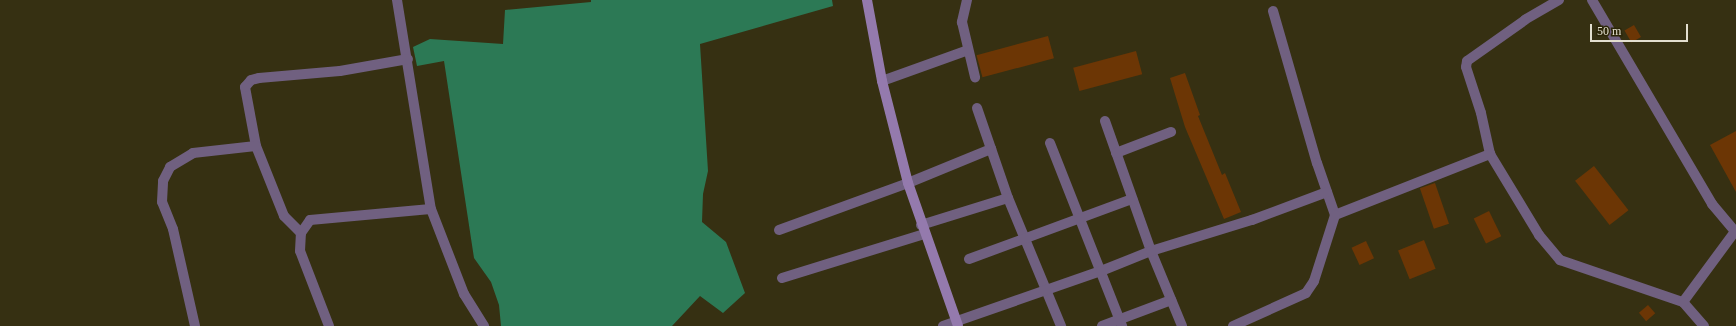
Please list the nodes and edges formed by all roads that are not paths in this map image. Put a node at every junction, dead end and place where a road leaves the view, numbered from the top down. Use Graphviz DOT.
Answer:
graph roads {
  1 [pos="397,0"];
  2 [pos="867,0"];
  3 [pos="967,0"];
  4 [pos="1559,0"];
  5 [pos="1592,0"];
  6 [pos="1273,11"];
  7 [pos="968,50"];
  8 [pos="408,59"];
  9 [pos="975,77"];
  10 [pos="882,81"];
  11 [pos="977,108"];
  12 [pos="1105,121"];
  13 [pos="1171,132"];
  14 [pos="1050,143"];
  15 [pos="256,146"];
  16 [pos="991,149"];
  17 [pos="1116,153"];
  18 [pos="1490,154"];
  19 [pos="908,184"];
  20 [pos="1327,192"];
  21 [pos="1008,198"];
  22 [pos="1132,199"];
  23 [pos="431,209"];
  24 [pos="1336,215"];
  25 [pos="1080,217"];
  26 [pos="923,229"];
  27 [pos="779,230"];
  28 [pos="1735,232"];
  29 [pos="301,234"];
  30 [pos="1026,238"];
  31 [pos="1150,251"];
  32 [pos="969,259"];
  33 [pos="1101,271"];
  34 [pos="782,278"];
  35 [pos="1047,290"];
  36 [pos="1171,300"];
  37 [pos="1683,302"];
  38 [pos="1121,322"];
  39 [pos="957,324"];
  40 [pos="195,326"];
  41 [pos="329,326"];
  42 [pos="484,326"];
  43 [pos="944,326"];
  44 [pos="1061,326"];
  45 [pos="1102,326"];
  46 [pos="1182,326"];
  47 [pos="1233,326"];
  48 [pos="1704,326"];
  1 -- 8 [label="street"];
  2 -- 10 [label="street"];
  3 -- 7 [label="street"];
  4 -- 18 [label="street"];
  5 -- 28 [label="street"];
  6 -- 20 [label="street"];
  7 -- 9 [label="street"];
  7 -- 10 [label="street"];
  8 -- 15 [label="street"];
  8 -- 23 [label="street"];
  10 -- 19 [label="street"];
  11 -- 16 [label="street"];
  12 -- 17 [label="street"];
  13 -- 17 [label="street"];
  14 -- 25 [label="street"];
  15 -- 29 [label="street"];
  15 -- 40 [label="street"];
  16 -- 19 [label="street"];
  16 -- 21 [label="street"];
  17 -- 22 [label="street"];
  18 -- 24 [label="street"];
  18 -- 37 [label="street"];
  19 -- 26 [label="street"];
  19 -- 27 [label="street"];
  20 -- 24 [label="street"];
  20 -- 31 [label="street"];
  21 -- 26 [label="street"];
  21 -- 30 [label="street"];
  22 -- 25 [label="street"];
  22 -- 31 [label="street"];
  23 -- 29 [label="street"];
  23 -- 42 [label="street"];
  24 -- 47 [label="street"];
  25 -- 30 [label="street"];
  25 -- 33 [label="street"];
  26 -- 34 [label="street"];
  26 -- 39 [label="street"];
  28 -- 37 [label="street"];
  29 -- 41 [label="street"];
  30 -- 32 [label="street"];
  30 -- 35 [label="street"];
  31 -- 33 [label="street"];
  31 -- 36 [label="street"];
  33 -- 35 [label="street"];
  33 -- 38 [label="street"];
  35 -- 39 [label="street"];
  35 -- 44 [label="street"];
  36 -- 38 [label="street"];
  36 -- 46 [label="street"];
  37 -- 48 [label="street"];
  38 -- 45 [label="street"];
  39 -- 43 [label="street"];
}
